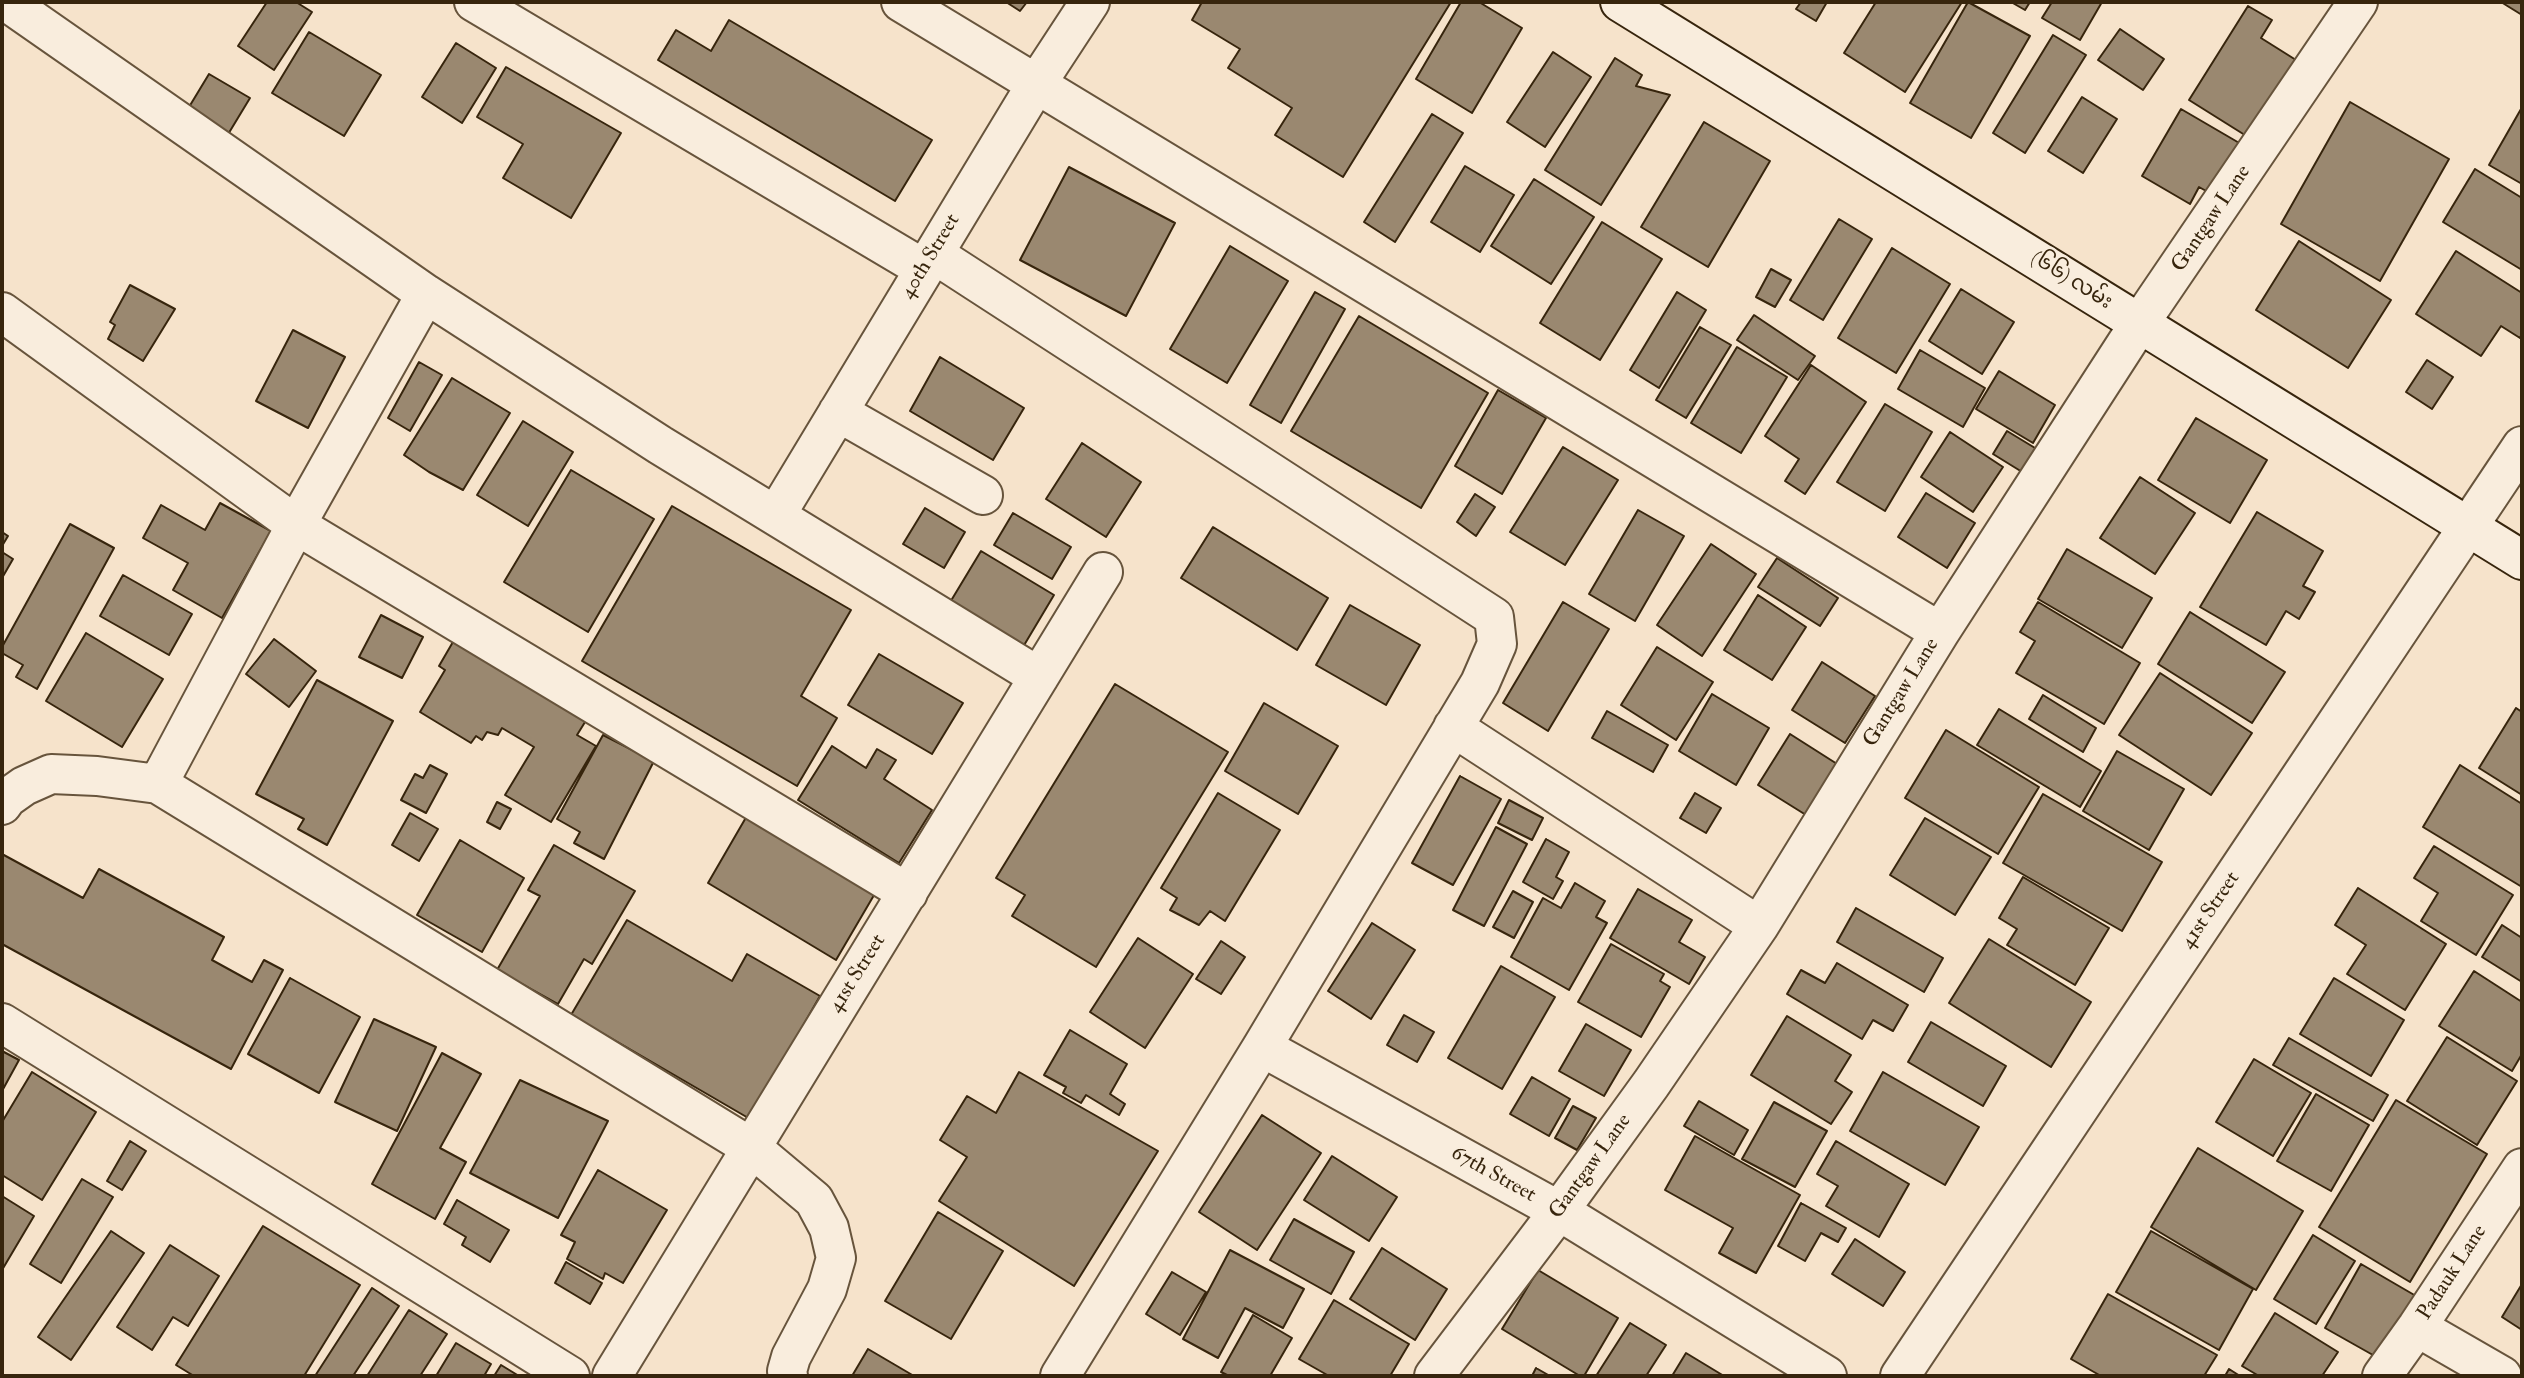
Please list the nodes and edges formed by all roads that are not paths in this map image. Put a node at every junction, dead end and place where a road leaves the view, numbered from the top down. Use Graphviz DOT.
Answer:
graph roads {
  1 [pos="6,2"];
  2 [pos="474,2"];
  3 [pos="901,2"];
  4 [pos="1090,2"];
  5 [pos="1620,2"];
  6 [pos="2345,6"];
  7 [pos="1037,83"];
  8 [pos="929,261"];
  9 [pos="426,294"];
  10 [pos="2,312"];
  11 [pos="2139,324"];
  12 [pos="838,412"];
  13 [pos="2522,446"];
  14 [pos="983,495"];
  15 [pos="776,515"];
  16 [pos="296,525"];
  17 [pos="2468,527"];
  18 [pos="2522,560"];
  19 [pos="1103,572"];
  20 [pos="1940,632"];
  21 [pos="1039,677"];
  22 [pos="1453,727"];
  23 [pos="158,784"];
  24 [pos="2,805"];
  25 [pos="908,893"];
  26 [pos="1759,926"];
  27 [pos="2,1023"];
  28 [pos="1262,1047"];
  29 [pos="752,1148"];
  30 [pos="2522,1168"];
  31 [pos="1559,1211"];
  32 [pos="2417,1327"];
  33 [pos="1070,1373"];
  34 [pos="570,1376"];
  35 [pos="612,1376"];
  36 [pos="788,1376"];
  37 [pos="1434,1376"];
  38 [pos="1827,1376"];
  39 [pos="1899,1376"];
  40 [pos="2382,1376"];
  41 [pos="2502,1376"];
  1 -- 9 [label="street"];
  2 -- 8 [label="street"];
  3 -- 7 [label="street"];
  4 -- 7 [label="street, 40th Street"];
  5 -- 11 [label="street, (၆၆) လမ်း"];
  6 -- 11 [label="street, Gantgaw Lane"];
  7 -- 8 [label="street, 40th Street"];
  7 -- 20 [label="street"];
  8 -- 12 [label="street, 40th Street"];
  8 -- 22 [label="street"];
  9 -- 15 [label="street"];
  9 -- 16 [label="street"];
  10 -- 16 [label="street"];
  11 -- 17 [label="street, (၆၆) လမ်း"];
  11 -- 20 [label="street, Gantgaw Lane"];
  12 -- 14 [label="street"];
  12 -- 15 [label="street, 40th Street"];
  13 -- 17 [label="street, 41st Street"];
  15 -- 21 [label="street"];
  16 -- 23 [label="street"];
  16 -- 25 [label="street"];
  17 -- 18 [label="street, (၆၆) လမ်း"];
  17 -- 39 [label="street, 41st Street"];
  19 -- 21 [label="street, 41st Street"];
  20 -- 26 [label="street, Gantgaw Lane"];
  21 -- 25 [label="street, 41st Street"];
  22 -- 26 [label="street"];
  22 -- 28 [label="street"];
  23 -- 24 [label="street"];
  23 -- 29 [label="street"];
  25 -- 29 [label="street, 41st Street"];
  26 -- 31 [label="street, Gantgaw Lane"];
  27 -- 34 [label="street"];
  28 -- 31 [label="street, 67th Street"];
  28 -- 33 [label="street"];
  29 -- 35 [label="street, 41st Street"];
  29 -- 36 [label="street"];
  30 -- 32 [label="street, Padauk Lane"];
  31 -- 37 [label="street, Gantgaw Lane"];
  31 -- 38 [label="street, 67th Street"];
  32 -- 40 [label="street, Padauk Lane"];
  32 -- 41 [label="street"];
}
